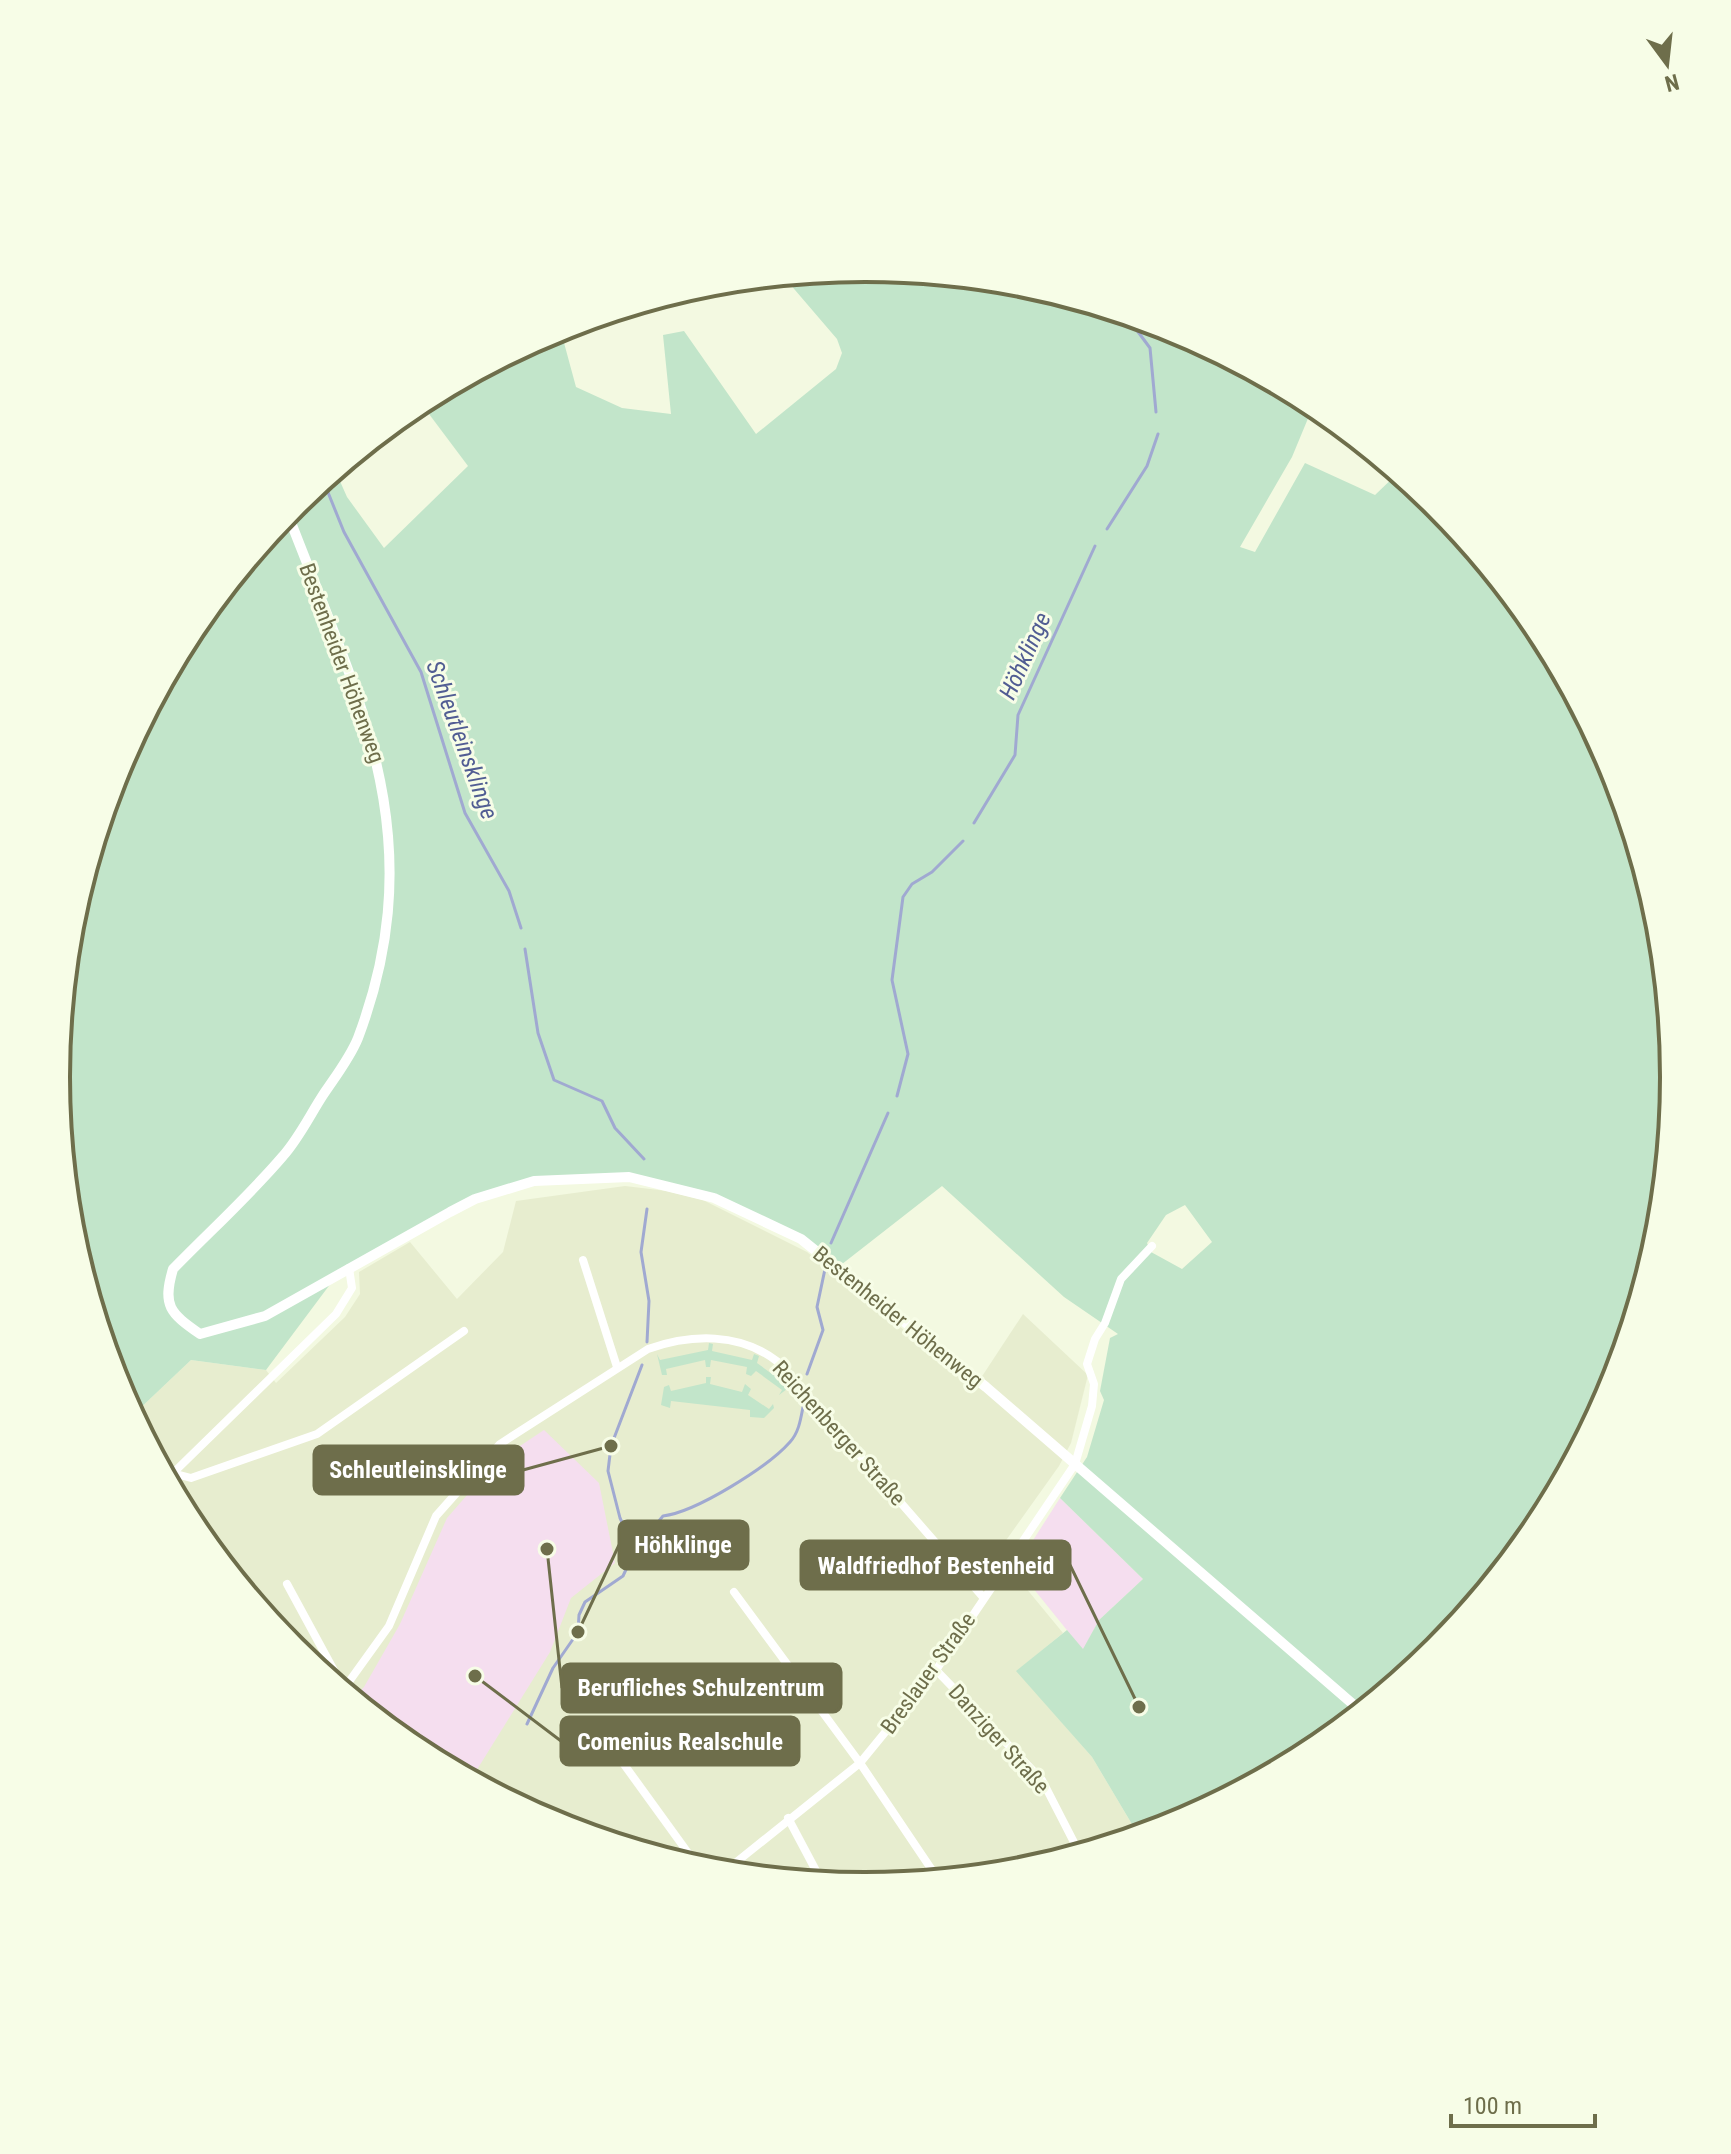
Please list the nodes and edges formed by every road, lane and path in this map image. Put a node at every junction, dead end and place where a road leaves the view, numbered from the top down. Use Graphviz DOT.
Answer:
graph roads {
  1 [pos="292,525"];
  2 [pos="1152,1246"];
  3 [pos="583,1260"];
  4 [pos="349,1268"];
  5 [pos="464,1331"];
  6 [pos="617,1367"];
  7 [pos="1075,1464"];
  8 [pos="176,1472"];
  9 [pos="178,1477"];
  10 [pos="287,1584"];
  11 [pos="734,1592"];
  12 [pos="983,1597"];
  13 [pos="329,1664"];
  14 [pos="936,1670"];
  15 [pos="349,1682"];
  16 [pos="1354,1705"];
  17 [pos="594,1723"];
  18 [pos="860,1763"];
  19 [pos="788,1818"];
  20 [pos="1075,1844"];
  21 [pos="687,1851"];
  22 [pos="736,1862"];
  23 [pos="932,1870"];
  24 [pos="816,1871"];
  1 -- 4 [label="street, Bestenheider Höhenweg"];
  2 -- 7 [label="street, Breslauer Straße"];
  3 -- 6 [label="street"];
  4 -- 7 [label="street, Bestenheider Höhenweg"];
  4 -- 8 [label="street"];
  5 -- 9 [label="street"];
  6 -- 12 [label="street, Reichenberger Straße"];
  6 -- 15 [label="street, Reichenberger Straße"];
  7 -- 12 [label="street, Breslauer Straße"];
  7 -- 16 [label="street, Bestenheider Höhenweg"];
  10 -- 13 [label="street"];
  11 -- 18 [label="street"];
  12 -- 14 [label="street, Breslauer Straße"];
  14 -- 18 [label="street, Breslauer Straße"];
  14 -- 20 [label="street, Danziger Straße"];
  17 -- 21 [label="street"];
  18 -- 19 [label="street, Breslauer Straße"];
  18 -- 23 [label="street"];
  19 -- 22 [label="street, Breslauer Straße"];
  19 -- 24 [label="street"];
}
